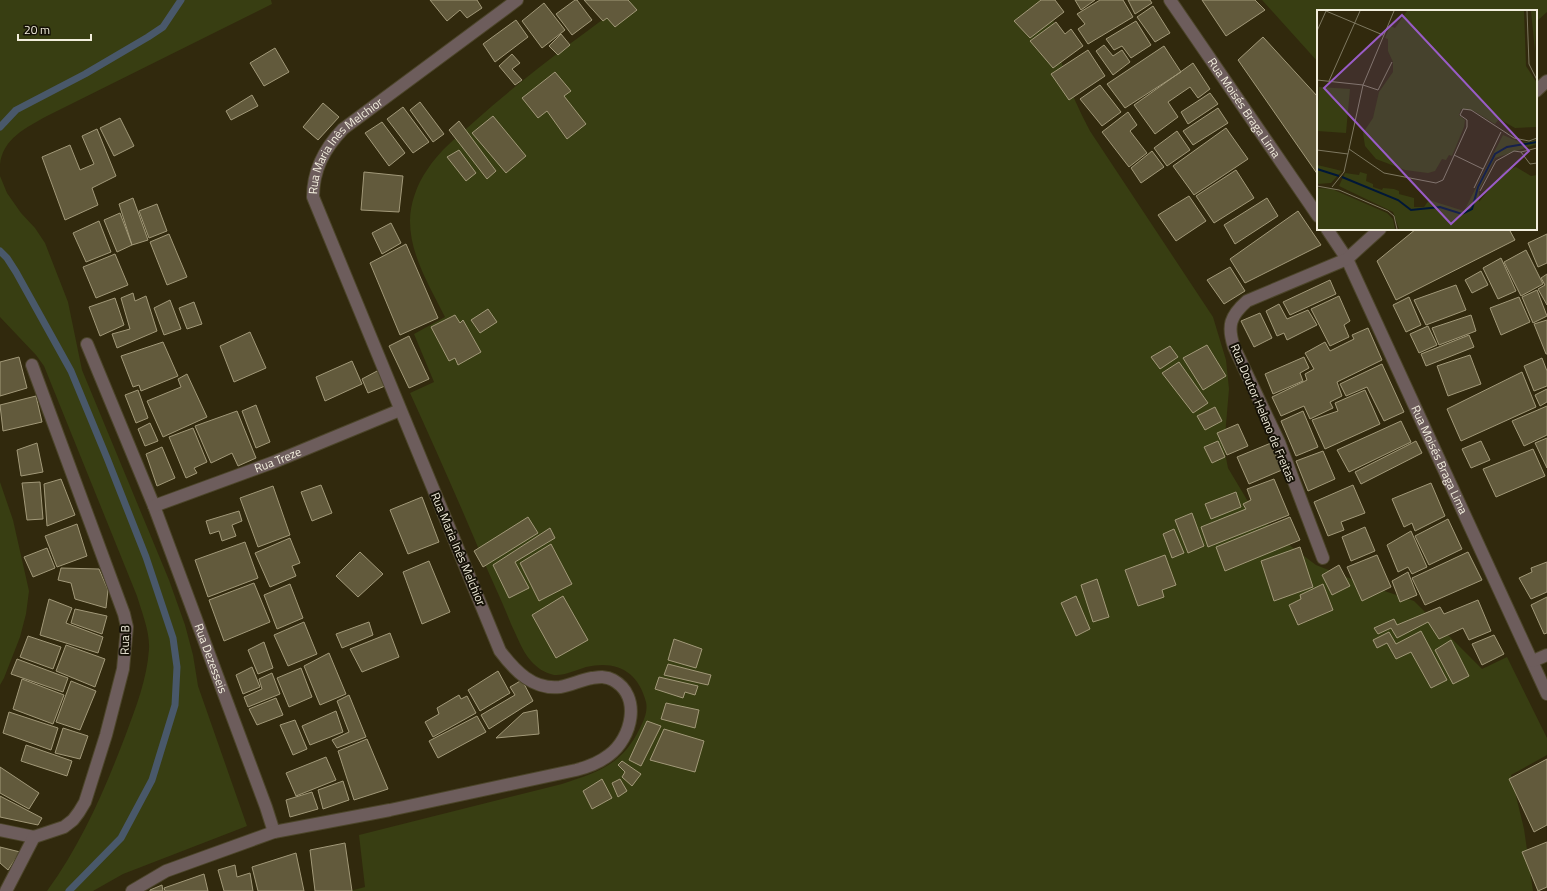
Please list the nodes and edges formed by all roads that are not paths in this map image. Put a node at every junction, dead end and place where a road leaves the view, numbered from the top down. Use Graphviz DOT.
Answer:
graph roads {
  1 [pos="517,0"];
  2 [pos="1170,0"];
  3 [pos="1547,81"];
  4 [pos="1537,90"];
  5 [pos="1317,215"];
  6 [pos="1328,230"];
  7 [pos="1379,230"];
  8 [pos="1347,259"];
  9 [pos="87,344"];
  10 [pos="32,365"];
  11 [pos="400,410"];
  12 [pos="154,506"];
  13 [pos="1323,558"];
  14 [pos="1547,655"];
  15 [pos="1533,661"];
  16 [pos="1547,694"];
  17 [pos="0,830"];
  18 [pos="274,832"];
  19 [pos="34,837"];
  20 [pos="6,891"];
  21 [pos="132,891"];
  1 -- 11 [label="street, Rua Maria Inês Melchior"];
  2 -- 5 [label="street, Rua Moisés Braga Lima"];
  3 -- 4 [label="street"];
  6 -- 8 [label="street, Rua Moisés Braga Lima"];
  7 -- 8 [label="street, Rua Doutor Heleno de Freitas"];
  8 -- 13 [label="street, Rua Doutor Heleno de Freitas"];
  8 -- 15 [label="street, Rua Moisés Braga Lima"];
  9 -- 12 [label="street, Rua Dezesseis"];
  10 -- 19 [label="street, Rua B"];
  11 -- 12 [label="street, Rua Treze"];
  11 -- 18 [label="street, Rua Maria Inês Melchior"];
  12 -- 18 [label="street, Rua Dezesseis"];
  14 -- 15 [label="street"];
  15 -- 16 [label="street, Rua Moisés Braga Lima"];
  17 -- 19 [label="street"];
  18 -- 21 [label="street"];
  19 -- 20 [label="street"];
}
